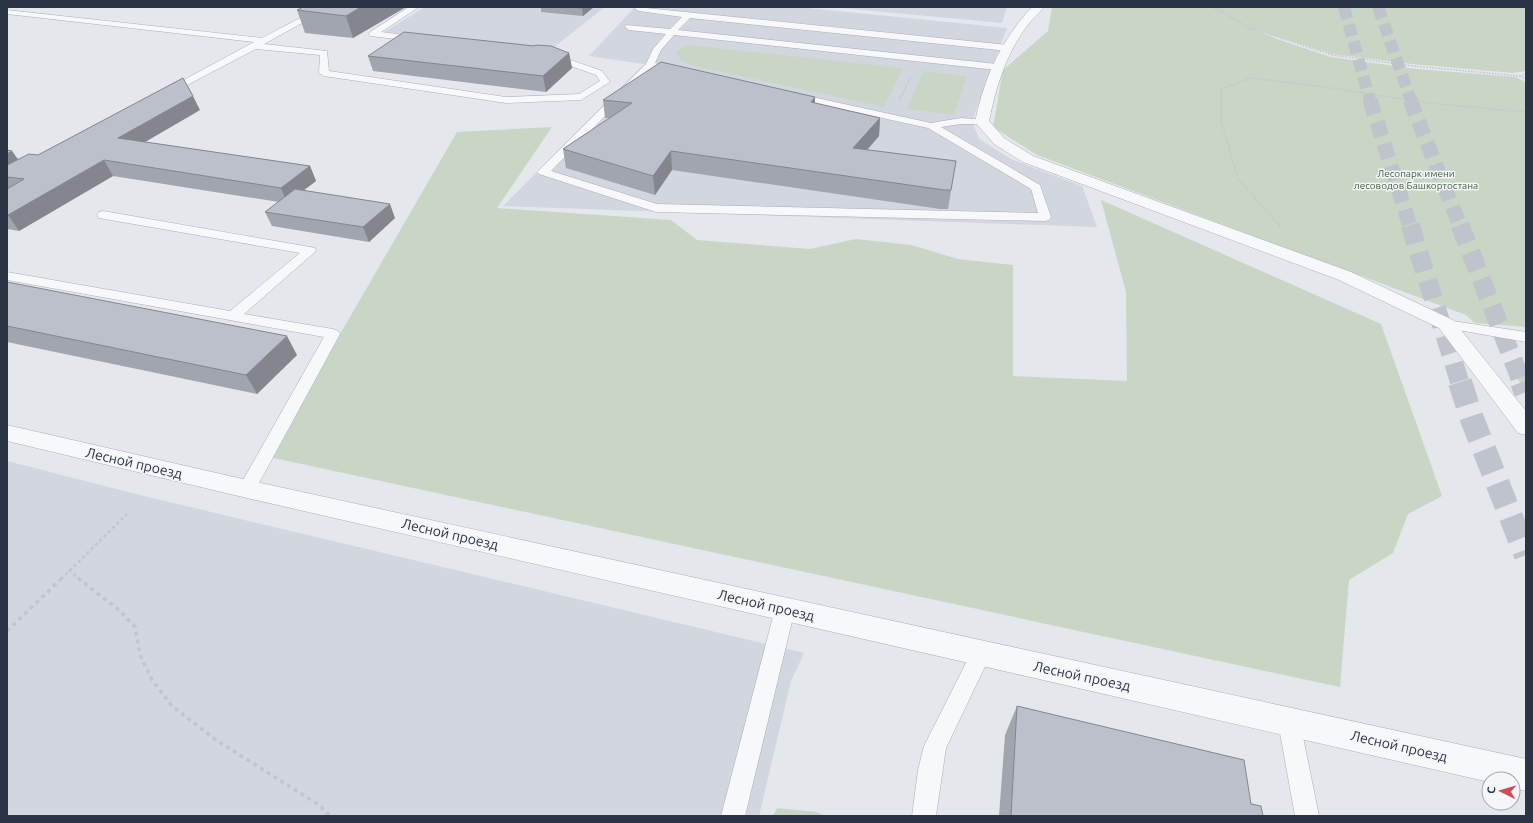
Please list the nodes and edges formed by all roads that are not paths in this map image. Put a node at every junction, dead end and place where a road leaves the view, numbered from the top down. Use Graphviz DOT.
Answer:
graph roads {
  1 [pos="327,7"];
  2 [pos="415,7"];
  3 [pos="1038,7"];
  4 [pos="639,9"];
  5 [pos="7,12"];
  6 [pos="688,15"];
  7 [pos="629,27"];
  8 [pos="672,32"];
  9 [pos="265,41"];
  10 [pos="430,41"];
  11 [pos="255,46"];
  12 [pos="1008,48"];
  13 [pos="544,55"];
  14 [pos="650,65"];
  15 [pos="998,67"];
  16 [pos="666,69"];
  17 [pos="783,94"];
  18 [pos="157,98"];
  19 [pos="982,122"];
  20 [pos="931,126"];
  21 [pos="103,215"];
  22 [pos="7,276"];
  23 [pos="232,317"];
  24 [pos="1446,324"];
  25 [pos="1526,337"];
  26 [pos="1526,427"];
  27 [pos="7,433"];
  28 [pos="247,489"];
  29 [pos="785,609"];
  30 [pos="981,654"];
  31 [pos="1289,722"];
  32 [pos="1526,775"];
  33 [pos="733,816"];
  34 [pos="924,816"];
  35 [pos="1307,816"];
  1 -- 9 [label="lane"];
  2 -- 10 [label="lane"];
  3 -- 12 [label="street"];
  4 -- 6 [label="lane"];
  5 -- 9 [label="lane"];
  6 -- 8 [label="lane"];
  6 -- 12 [label="lane"];
  7 -- 8 [label="lane"];
  8 -- 14 [label="lane"];
  8 -- 15 [label="lane"];
  9 -- 11 [label="lane"];
  11 -- 13 [label="lane"];
  11 -- 18 [label="lane"];
  12 -- 15 [label="street"];
  14 -- 16 [label="lane"];
  14 -- 20 [label="lane"];
  15 -- 19 [label="street"];
  17 -- 20 [label="lane"];
  19 -- 20 [label="lane"];
  19 -- 24 [label="street"];
  21 -- 23 [label="lane"];
  22 -- 23 [label="lane"];
  23 -- 28 [label="lane"];
  24 -- 25 [label="lane"];
  24 -- 26 [label="street"];
  27 -- 28 [label="street, Лесной проезд"];
  28 -- 29 [label="street, Лесной проезд"];
  29 -- 30 [label="street, Лесной проезд"];
  29 -- 33 [label="lane"];
  30 -- 31 [label="street, Лесной проезд"];
  30 -- 34 [label="lane"];
  31 -- 32 [label="street, Лесной проезд"];
  31 -- 35 [label="lane"];
}
